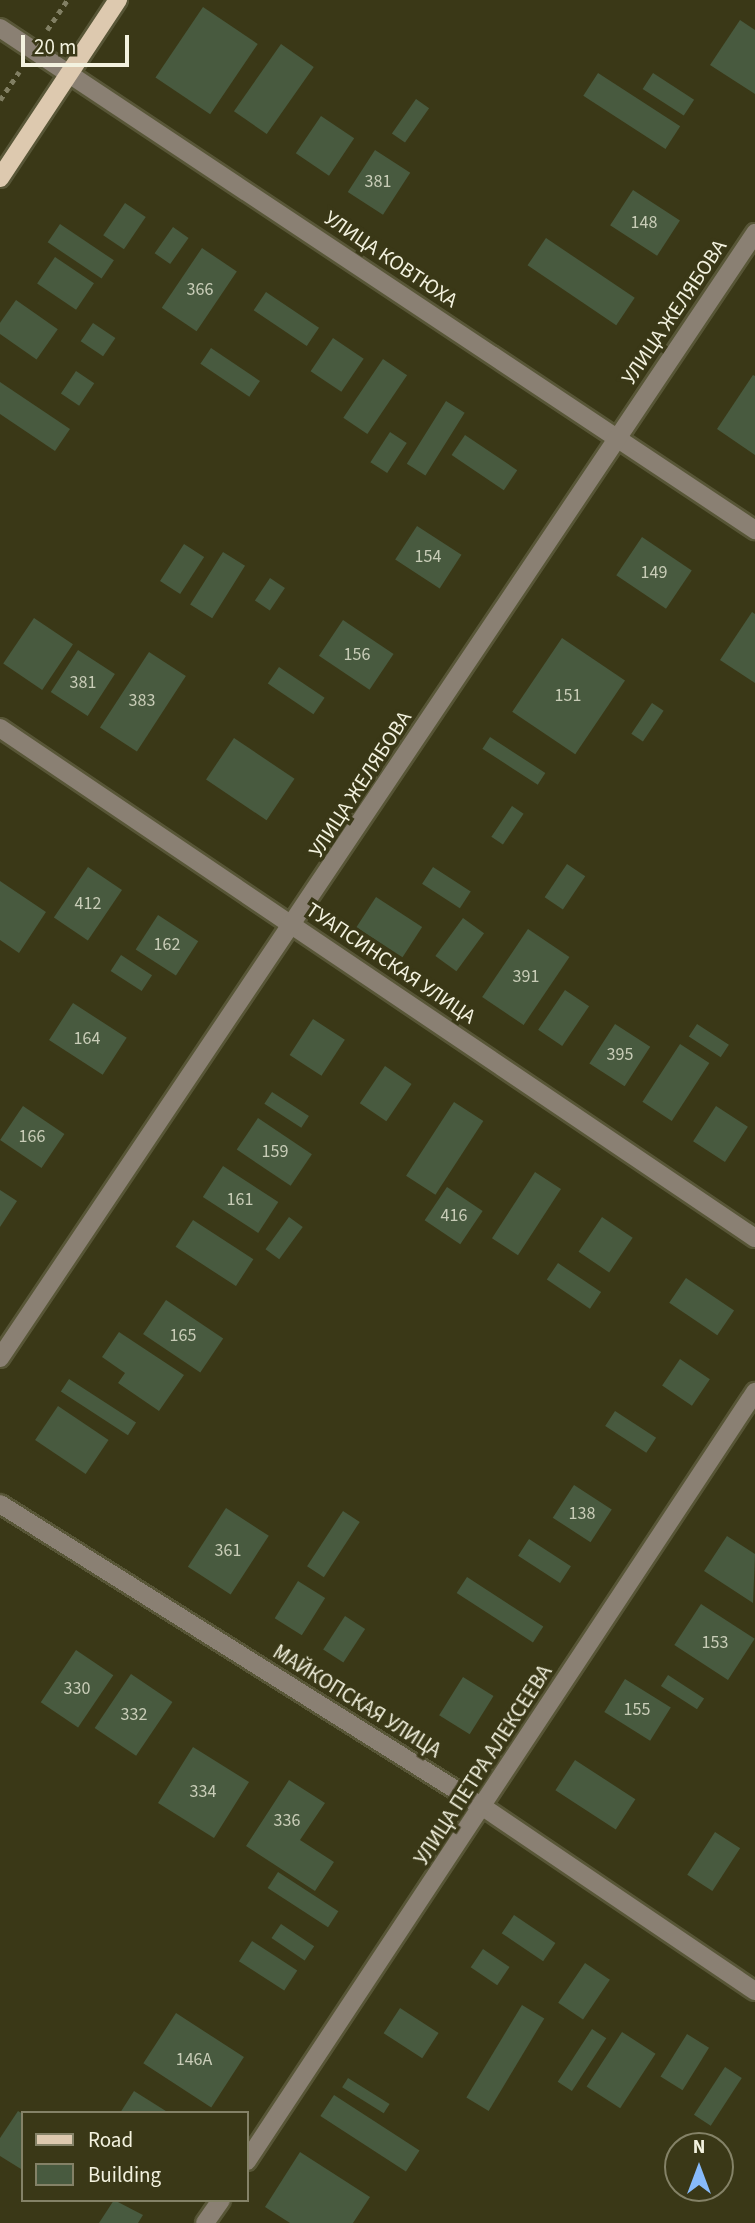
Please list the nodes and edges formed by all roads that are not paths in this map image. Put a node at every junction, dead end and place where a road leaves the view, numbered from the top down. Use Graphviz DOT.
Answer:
graph roads {
  1 [pos="118,0"];
  2 [pos="0,28"];
  3 [pos="69,73"];
  4 [pos="0,178"];
  5 [pos="755,233"];
  6 [pos="618,436"];
  7 [pos="755,530"];
  8 [pos="0,728"];
  9 [pos="295,924"];
  10 [pos="755,1238"];
  11 [pos="0,1358"];
  12 [pos="755,1392"];
  13 [pos="0,1504"];
  14 [pos="484,1807"];
  15 [pos="755,1991"];
  16 [pos="248,2160"];
  17 [pos="219,2202"];
  18 [pos="205,2223"];
  1 -- 3 [label="main road"];
  2 -- 3 [label="street, УЛИЦА КОВТЮХА"];
  3 -- 4 [label="main road"];
  3 -- 6 [label="street, УЛИЦА КОВТЮХА"];
  5 -- 6 [label="street, УЛИЦА ЖЕЛЯБОВА"];
  6 -- 7 [label="street, УЛИЦА КОВТЮХА"];
  6 -- 9 [label="street, УЛИЦА ЖЕЛЯБОВА"];
  8 -- 9 [label="street, ТУАПСИНСКАЯ УЛИЦА"];
  9 -- 10 [label="street, ТУАПСИНСКАЯ УЛИЦА"];
  9 -- 11 [label="street, УЛИЦА ЖЕЛЯБОВА"];
  12 -- 14 [label="street, УЛИЦА ПЕТРА АЛЕКСЕЕВА"];
  13 -- 14 [label="street, МАЙКОПСКАЯ УЛИЦА"];
  14 -- 15 [label="street, МАЙКОПСКАЯ УЛИЦА"];
  14 -- 16 [label="street, УЛИЦА ПЕТРА АЛЕКСЕЕВА"];
  17 -- 18 [label="street"];
}
